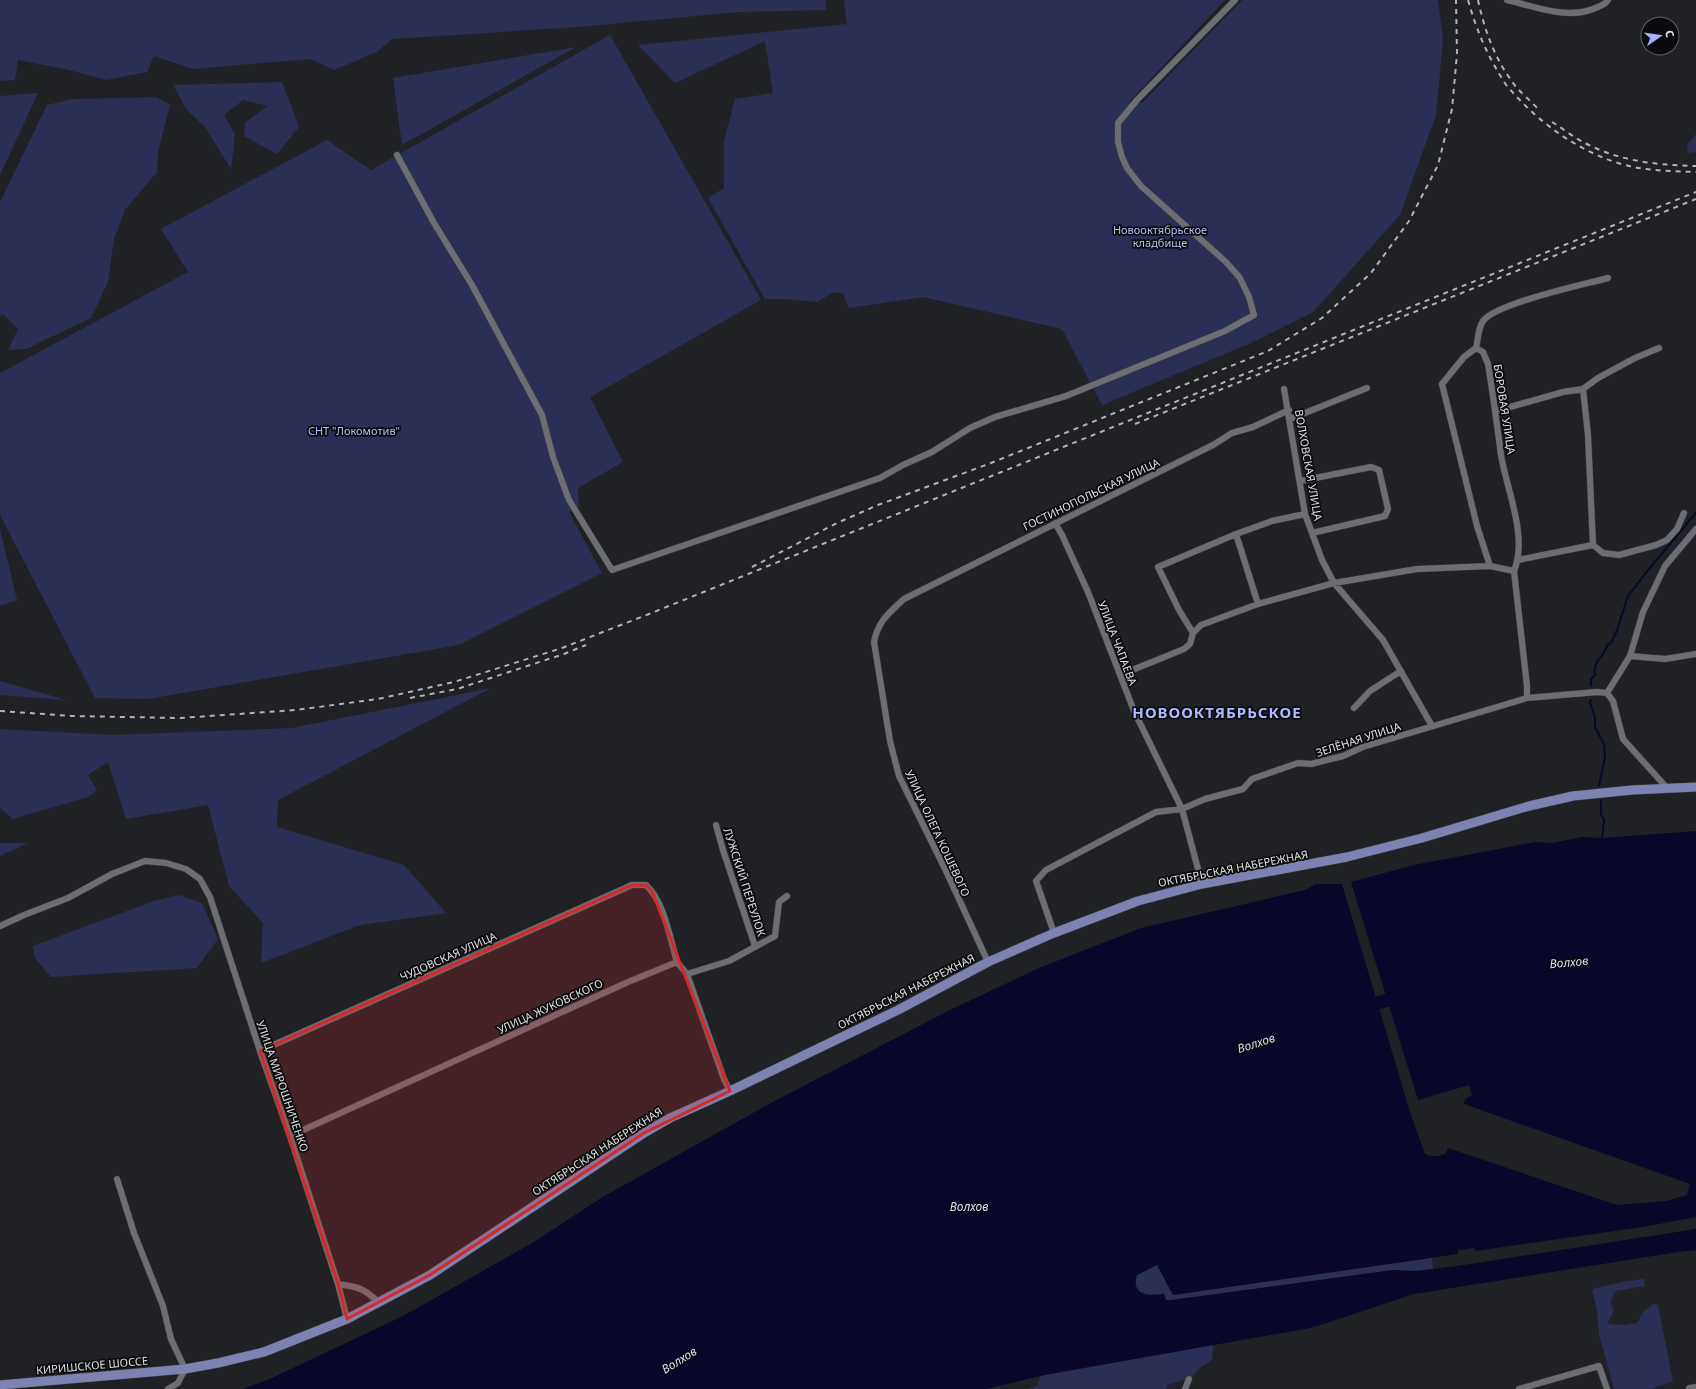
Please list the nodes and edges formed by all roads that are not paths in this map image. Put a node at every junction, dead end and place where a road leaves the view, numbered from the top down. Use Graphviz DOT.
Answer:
graph roads {
  1 [pos="1235,0"];
  2 [pos="1507,0"];
  3 [pos="1608,0"];
  4 [pos="397,156"];
  5 [pos="1608,278"];
  6 [pos="1476,348"];
  7 [pos="1659,348"];
  8 [pos="1367,388"];
  9 [pos="1284,389"];
  10 [pos="1583,389"];
  11 [pos="1289,410"];
  12 [pos="1496,411"];
  13 [pos="1290,419"];
  14 [pos="1300,481"];
  15 [pos="1684,513"];
  16 [pos="1305,514"];
  17 [pos="1055,523"];
  18 [pos="1696,529"];
  19 [pos="1312,533"];
  20 [pos="1236,534"];
  21 [pos="1593,544"];
  22 [pos="1518,560"];
  23 [pos="1490,566"];
  24 [pos="1514,571"];
  25 [pos="1334,583"];
  26 [pos="904,599"];
  27 [pos="1258,604"];
  28 [pos="1193,633"];
  29 [pos="1696,654"];
  30 [pos="1630,656"];
  31 [pos="1401,671"];
  32 [pos="1120,675"];
  33 [pos="1607,693"];
  34 [pos="1527,698"];
  35 [pos="1354,708"];
  36 [pos="1432,726"];
  37 [pos="1696,787"];
  38 [pos="1667,788"];
  39 [pos="1182,809"];
  40 [pos="716,825"];
  41 [pos="1202,884"];
  42 [pos="787,896"];
  43 [pos="0,926"];
  44 [pos="1054,933"];
  45 [pos="755,946"];
  46 [pos="677,962"];
  47 [pos="988,962"];
  48 [pos="687,974"];
  49 [pos="260,1051"];
  50 [pos="730,1091"];
  51 [pos="290,1136"];
  52 [pos="117,1179"];
  53 [pos="338,1284"];
  54 [pos="378,1302"];
  55 [pos="347,1319"];
  56 [pos="185,1369"];
  57 [pos="1189,1379"];
  58 [pos="0,1385"];
  59 [pos="1696,1388"];
  60 [pos="168,1389"];
  61 [pos="1185,1389"];
  62 [pos="1519,1389"];
  63 [pos="1607,1389"];
  64 [pos="1692,1389"];
  1 -- 4 [label="street"];
  2 -- 3 [label="street"];
  5 -- 6 [label="street"];
  6 -- 12 [label="street, БОРОВАЯ УЛИЦА"];
  6 -- 23 [label="street"];
  7 -- 10 [label="street"];
  8 -- 13 [label="street"];
  9 -- 11 [label="street, ВОЛХОВСКАЯ УЛИЦА"];
  10 -- 12 [label="street"];
  10 -- 21 [label="street"];
  11 -- 13 [label="street, ВОЛХОВСКАЯ УЛИЦА"];
  11 -- 17 [label="street, ГОСТИНОПОЛЬСКАЯ УЛИЦА"];
  12 -- 22 [label="street, БОРОВАЯ УЛИЦА"];
  13 -- 14 [label="street, ВОЛХОВСКАЯ УЛИЦА"];
  14 -- 16 [label="street, ВОЛХОВСКАЯ УЛИЦА"];
  14 -- 19 [label="street"];
  15 -- 21 [label="street"];
  16 -- 19 [label="street, ВОЛХОВСКАЯ УЛИЦА"];
  16 -- 20 [label="street"];
  17 -- 26 [label="street, ГОСТИНОПОЛЬСКАЯ УЛИЦА"];
  17 -- 32 [label="street, УЛИЦА ЧАПАЕВА"];
  18 -- 30 [label="street"];
  19 -- 25 [label="street, ВОЛХОВСКАЯ УЛИЦА"];
  20 -- 27 [label="street"];
  20 -- 28 [label="street"];
  21 -- 22 [label="street"];
  22 -- 24 [label="street, БОРОВАЯ УЛИЦА"];
  23 -- 24 [label="street"];
  23 -- 25 [label="street"];
  24 -- 34 [label="street"];
  25 -- 27 [label="street"];
  25 -- 31 [label="street, ВОЛХОВСКАЯ УЛИЦА"];
  26 -- 47 [label="street, УЛИЦА ОЛЕГА КОШЕВОГО"];
  27 -- 28 [label="street"];
  28 -- 32 [label="street"];
  29 -- 30 [label="street"];
  30 -- 33 [label="street"];
  31 -- 35 [label="street"];
  31 -- 36 [label="street, ВОЛХОВСКАЯ УЛИЦА"];
  32 -- 39 [label="street, УЛИЦА ЧАПАЕВА"];
  33 -- 34 [label="street, ЗЕЛЁНАЯ УЛИЦА"];
  33 -- 38 [label="street"];
  34 -- 36 [label="street, ЗЕЛЁНАЯ УЛИЦА"];
  36 -- 39 [label="street, ЗЕЛЁНАЯ УЛИЦА"];
  37 -- 38 [label="main road, ОКТЯБРЬСКАЯ НАБЕРЕЖНАЯ"];
  38 -- 41 [label="main road, ОКТЯБРЬСКАЯ НАБЕРЕЖНАЯ"];
  39 -- 41 [label="street, УЛИЦА ЧАПАЕВА"];
  39 -- 44 [label="street, ЗЕЛЁНАЯ УЛИЦА"];
  40 -- 45 [label="street, ЛУЖСКИЙ ПЕРЕУЛОК"];
  41 -- 44 [label="main road, ОКТЯБРЬСКАЯ НАБЕРЕЖНАЯ"];
  42 -- 45 [label="street"];
  43 -- 49 [label="street, УЛИЦА МИРОШНИЧЕНКО"];
  44 -- 47 [label="main road, ОКТЯБРЬСКАЯ НАБЕРЕЖНАЯ"];
  45 -- 48 [label="street"];
  46 -- 48 [label="street"];
  46 -- 49 [label="street, ЧУДОВСКАЯ УЛИЦА"];
  46 -- 51 [label="street, УЛИЦА ЖУКОВСКОГО"];
  47 -- 50 [label="main road, ОКТЯБРЬСКАЯ НАБЕРЕЖНАЯ"];
  48 -- 50 [label="street"];
  49 -- 51 [label="street, УЛИЦА МИРОШНИЧЕНКО"];
  50 -- 54 [label="main road, ОКТЯБРЬСКАЯ НАБЕРЕЖНАЯ"];
  51 -- 53 [label="street, УЛИЦА МИРОШНИЧЕНКО"];
  52 -- 56 [label="street"];
  53 -- 54 [label="street"];
  53 -- 55 [label="street, УЛИЦА МИРОШНИЧЕНКО"];
  54 -- 55 [label="main road, ОКТЯБРЬСКАЯ НАБЕРЕЖНАЯ"];
  55 -- 56 [label="main road, ОКТЯБРЬСКАЯ НАБЕРЕЖНАЯ"];
  56 -- 58 [label="main road, КИРИШСКОЕ ШОССЕ"];
  56 -- 60 [label="street"];
  57 -- 61 [label="street"];
  59 -- 64 [label="street"];
  62 -- 63 [label="street"];
}
